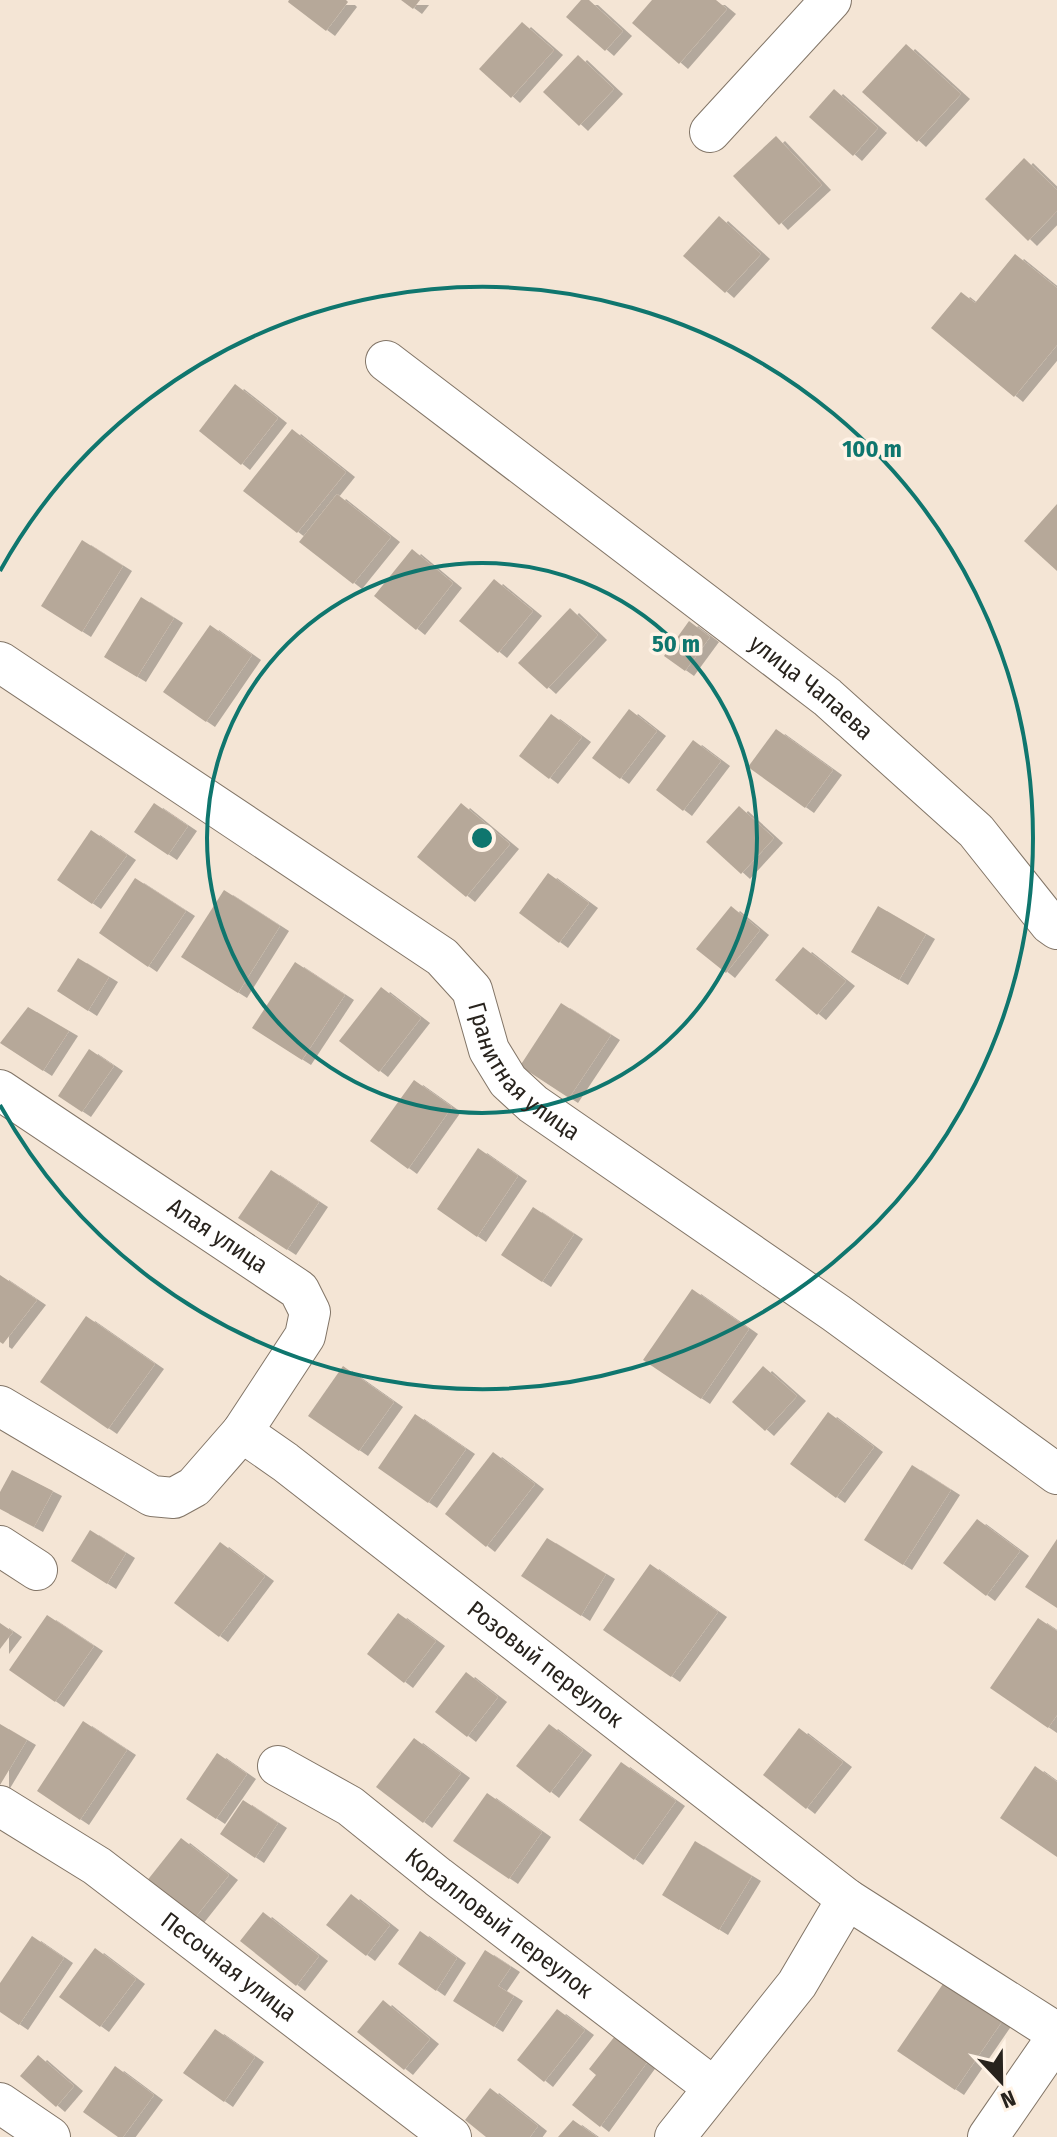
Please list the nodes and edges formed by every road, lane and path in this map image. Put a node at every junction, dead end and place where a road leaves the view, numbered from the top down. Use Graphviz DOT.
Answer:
graph roads {
  1 [pos="831,0"];
  2 [pos="710,132"];
  3 [pos="386,361"];
  4 [pos="0,662"];
  5 [pos="1057,929"];
  6 [pos="0,1090"];
  7 [pos="0,1406"];
  8 [pos="242,1432"];
  9 [pos="1057,1474"];
  10 [pos="0,1546"];
  11 [pos="37,1570"];
  12 [pos="278,1766"];
  13 [pos="0,1806"];
  14 [pos="847,1899"];
  15 [pos="1057,2035"];
  16 [pos="713,2087"];
  17 [pos="0,2103"];
  18 [pos="50,2137"];
  19 [pos="451,2137"];
  20 [pos="675,2137"];
  21 [pos="988,2137"];
  1 -- 2 [label="street"];
  3 -- 5 [label="street, улица Чапаева"];
  4 -- 9 [label="street, Гранитная улица"];
  6 -- 8 [label="street, Алая улица"];
  7 -- 8 [label="street, Алая улица"];
  8 -- 14 [label="street, Розовый переулок"];
  10 -- 11 [label="street"];
  12 -- 16 [label="street, Коралловый переулок"];
  13 -- 19 [label="street, Песочная улица"];
  14 -- 15 [label="street, Розовый переулок"];
  14 -- 16 [label="street"];
  15 -- 21 [label="street"];
  16 -- 20 [label="street"];
  17 -- 18 [label="street"];
}
